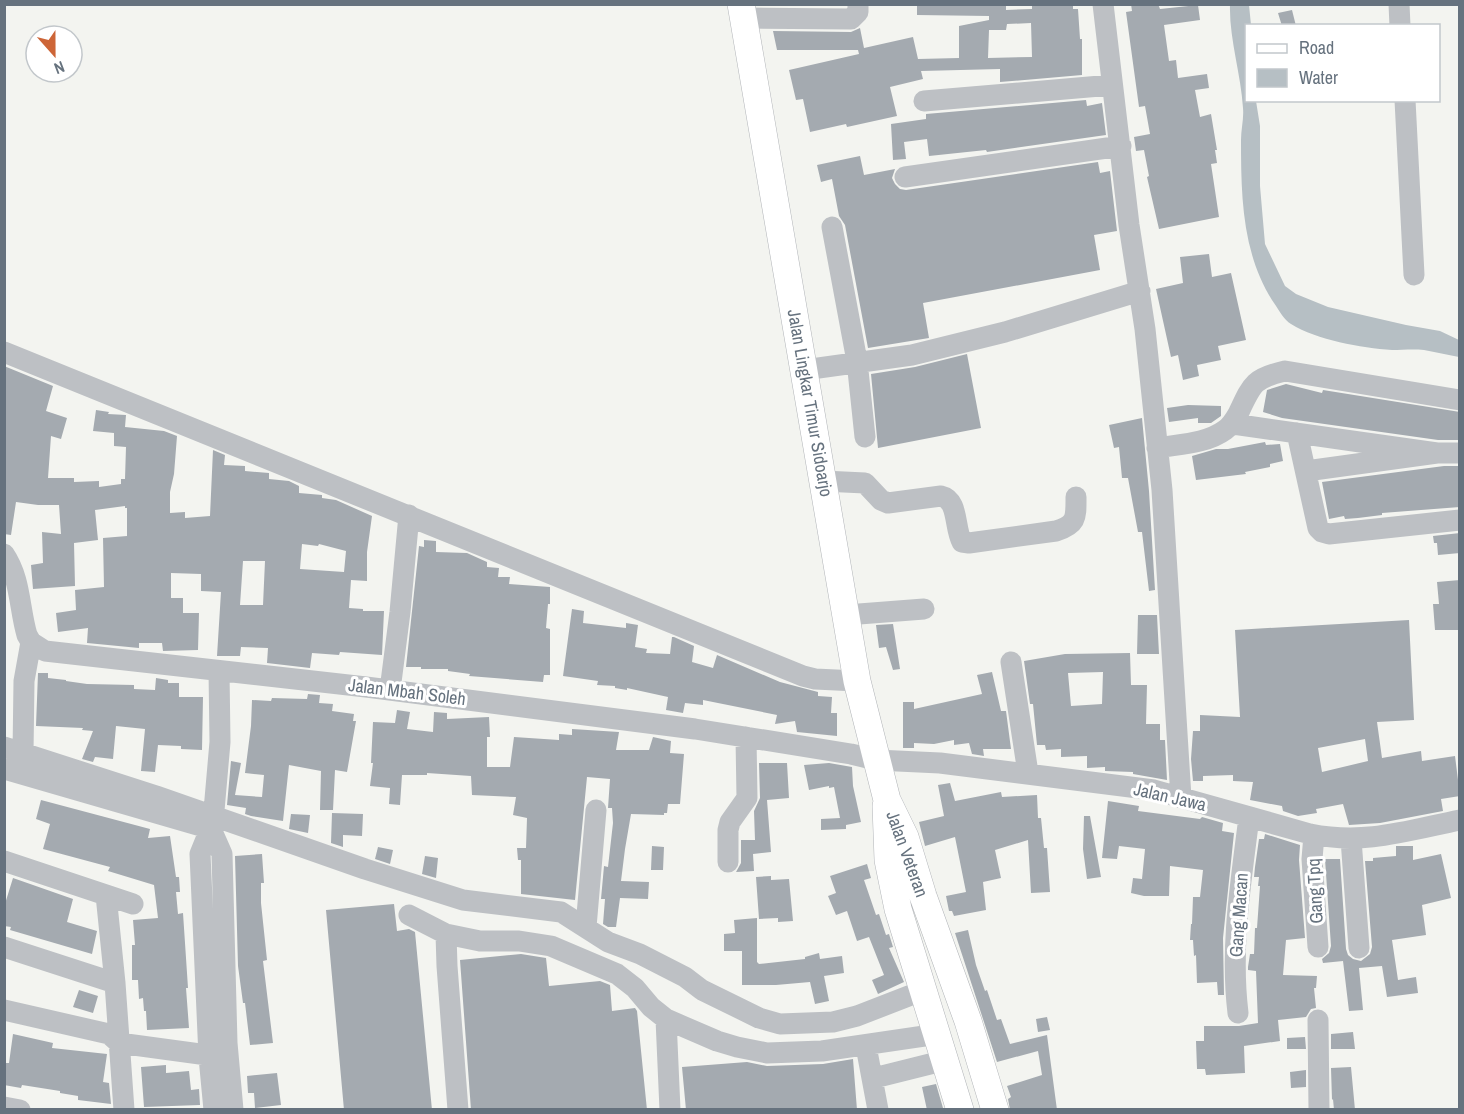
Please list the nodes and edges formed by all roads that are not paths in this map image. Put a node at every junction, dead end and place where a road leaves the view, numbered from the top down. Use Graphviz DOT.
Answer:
graph roads {
  1 [pos="858,4"];
  2 [pos="1103,4"];
  3 [pos="1399,4"];
  4 [pos="742,11"];
  5 [pos="1400,24"];
  6 [pos="1112,85"];
  7 [pos="924,101"];
  8 [pos="1405,102"];
  9 [pos="1121,146"];
  10 [pos="905,177"];
  11 [pos="832,227"];
  12 [pos="1414,275"];
  13 [pos="1140,291"];
  14 [pos="4,352"];
  15 [pos="857,361"];
  16 [pos="804,370"];
  17 [pos="1460,400"];
  18 [pos="1233,423"];
  19 [pos="1297,433"];
  20 [pos="864,437"];
  21 [pos="1157,447"];
  22 [pos="1437,453"];
  23 [pos="1460,453"];
  24 [pos="1306,471"];
  25 [pos="823,481"];
  26 [pos="1077,498"];
  27 [pos="409,515"];
  28 [pos="1460,520"];
  29 [pos="4,554"];
  30 [pos="924,609"];
  31 [pos="846,615"];
  32 [pos="31,642"];
  33 [pos="1011,662"];
  34 [pos="219,671"];
  35 [pos="856,681"];
  36 [pos="390,690"];
  37 [pos="746,737"];
  38 [pos="14,750"];
  39 [pos="876,760"];
  40 [pos="4,769"];
  41 [pos="1028,772"];
  42 [pos="1167,794"];
  43 [pos="886,800"];
  44 [pos="596,810"];
  45 [pos="1249,817"];
  46 [pos="1460,820"];
  47 [pos="212,823"];
  48 [pos="1314,835"];
  49 [pos="1351,839"];
  50 [pos="4,861"];
  51 [pos="728,862"];
  52 [pos="106,895"];
  53 [pos="133,904"];
  54 [pos="409,915"];
  55 [pos="586,927"];
  56 [pos="446,934"];
  57 [pos="4,947"];
  58 [pos="1318,947"];
  59 [pos="1359,948"];
  60 [pos="115,982"];
  61 [pos="924,990"];
  62 [pos="4,1010"];
  63 [pos="1238,1013"];
  64 [pos="666,1019"];
  65 [pos="1318,1020"];
  66 [pos="116,1036"];
  67 [pos="866,1046"];
  68 [pos="942,1047"];
  69 [pos="218,1050"];
  70 [pos="874,1078"];
  71 [pos="4,1107"];
  72 [pos="20,1110"];
  73 [pos="124,1110"];
  74 [pos="214,1110"];
  75 [pos="233,1110"];
  76 [pos="458,1110"];
  77 [pos="670,1110"];
  78 [pos="878,1110"];
  79 [pos="960,1110"];
  80 [pos="995,1110"];
  81 [pos="1320,1110"];
  1 -- 4 [label="street"];
  2 -- 6 [label="street"];
  3 -- 5 [label="street"];
  4 -- 16 [label="main road, Jalan Lingkar Timur Sidoarjo"];
  6 -- 7 [label="street"];
  6 -- 9 [label="street"];
  8 -- 12 [label="street"];
  9 -- 10 [label="street"];
  9 -- 13 [label="street"];
  11 -- 15 [label="street"];
  13 -- 15 [label="street"];
  13 -- 21 [label="street"];
  14 -- 27 [label="street"];
  15 -- 16 [label="street"];
  15 -- 20 [label="street"];
  16 -- 25 [label="main road, Jalan Lingkar Timur Sidoarjo"];
  17 -- 18 [label="street"];
  18 -- 19 [label="street"];
  18 -- 21 [label="street"];
  19 -- 22 [label="street"];
  19 -- 24 [label="street"];
  21 -- 42 [label="street"];
  22 -- 23 [label="street"];
  22 -- 24 [label="street"];
  24 -- 28 [label="street"];
  25 -- 26 [label="street"];
  25 -- 31 [label="main road, Jalan Lingkar Timur Sidoarjo"];
  27 -- 35 [label="street"];
  27 -- 36 [label="street"];
  29 -- 32 [label="street"];
  30 -- 31 [label="street"];
  31 -- 35 [label="main road, Jalan Lingkar Timur Sidoarjo"];
  32 -- 34 [label="street, Jalan Mbah Soleh"];
  32 -- 38 [label="street"];
  33 -- 41 [label="street"];
  34 -- 36 [label="street, Jalan Mbah Soleh"];
  34 -- 47 [label="street"];
  35 -- 39 [label="main road, Jalan Lingkar Timur Sidoarjo"];
  36 -- 37 [label="street, Jalan Mbah Soleh"];
  37 -- 39 [label="street, Jalan Mbah Soleh"];
  37 -- 51 [label="street"];
  38 -- 47 [label="street"];
  39 -- 41 [label="street, Jalan Jawa"];
  39 -- 43 [label="main road, Jalan Lingkar Timur Sidoarjo"];
  40 -- 47 [label="street"];
  41 -- 42 [label="street, Jalan Jawa"];
  42 -- 45 [label="street, Jalan Jawa"];
  43 -- 61 [label="main road, Jalan Veteran"];
  43 -- 80 [label="main road, Jalan Veteran"];
  44 -- 55 [label="street"];
  45 -- 48 [label="street, Jalan Jawa"];
  45 -- 63 [label="street, Gang Macan"];
  46 -- 49 [label="street, Jalan Jawa"];
  47 -- 55 [label="street"];
  47 -- 69 [label="street"];
  48 -- 49 [label="street, Jalan Jawa"];
  48 -- 58 [label="street, Gang Tpq"];
  49 -- 59 [label="street"];
  50 -- 52 [label="street"];
  52 -- 53 [label="street"];
  52 -- 60 [label="street"];
  54 -- 56 [label="street"];
  55 -- 61 [label="street"];
  56 -- 64 [label="street"];
  56 -- 76 [label="street"];
  57 -- 60 [label="street"];
  60 -- 66 [label="street"];
  61 -- 68 [label="main road, Jalan Veteran"];
  62 -- 66 [label="street"];
  64 -- 67 [label="street"];
  64 -- 77 [label="street"];
  65 -- 81 [label="street"];
  66 -- 69 [label="street"];
  66 -- 73 [label="street"];
  67 -- 68 [label="street"];
  67 -- 70 [label="street"];
  68 -- 70 [label="street"];
  68 -- 79 [label="main road, Jalan Veteran"];
  69 -- 74 [label="street"];
  69 -- 75 [label="street"];
  70 -- 78 [label="street"];
  71 -- 72 [label="street"];
}
